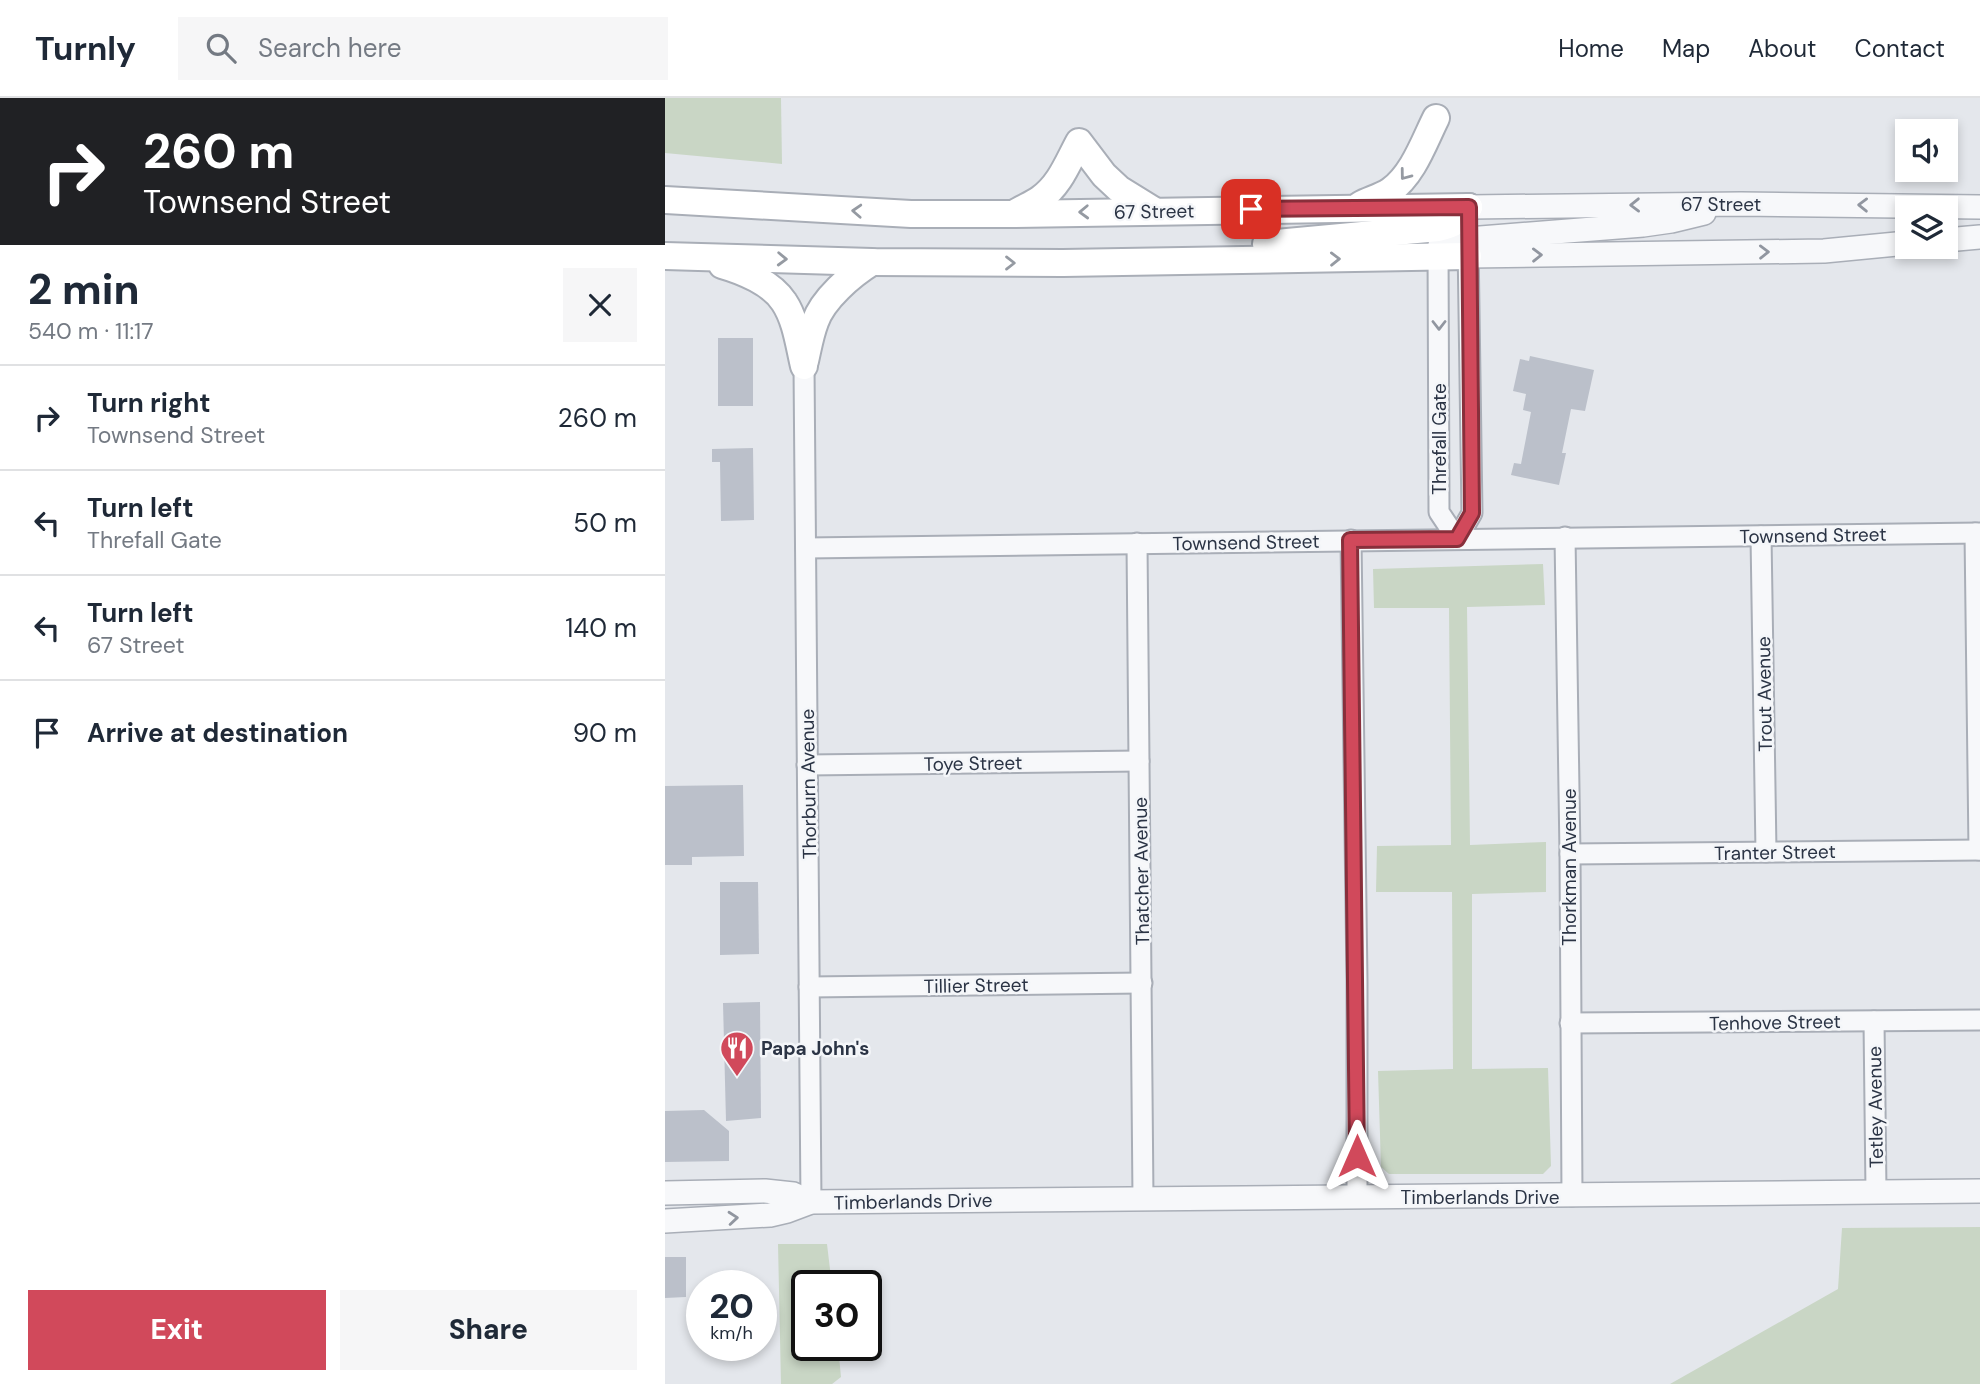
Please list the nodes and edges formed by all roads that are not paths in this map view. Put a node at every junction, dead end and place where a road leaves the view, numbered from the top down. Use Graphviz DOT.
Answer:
graph roads {
  1 [pos="1436,118"];
  2 [pos="665,200"];
  3 [pos="1741,204"];
  4 [pos="1469,207"];
  5 [pos="1980,207"];
  6 [pos="1350,209"];
  7 [pos="1153,210"];
  8 [pos="1012,214"];
  9 [pos="1438,218"];
  10 [pos="1980,237"];
  11 [pos="1958,239"];
  12 [pos="1895,244"];
  13 [pos="1468,247"];
  14 [pos="665,256"];
  15 [pos="697,257"];
  16 [pos="1438,257"];
  17 [pos="872,262"];
  18 [pos="1063,263"];
  19 [pos="804,366"];
  20 [pos="1978,533"];
  21 [pos="1762,536"];
  22 [pos="1565,537"];
  23 [pos="1457,539"];
  24 [pos="1350,540"];
  25 [pos="1137,543"];
  26 [pos="806,548"];
  27 [pos="1139,761"];
  28 [pos="807,765"];
  29 [pos="1980,850"];
  30 [pos="1766,852"];
  31 [pos="1570,854"];
  32 [pos="1142,983"];
  33 [pos="809,987"];
  34 [pos="1980,1020"];
  35 [pos="1874,1021"];
  36 [pos="1570,1023"];
  37 [pos="1980,1191"];
  38 [pos="1876,1192"];
  39 [pos="665,1193"];
  40 [pos="1572,1196"];
  41 [pos="1357,1197"];
  42 [pos="1143,1199"];
  43 [pos="811,1202"];
  44 [pos="665,1221"];
  1 -- 6 [label="main road, one-way"];
  8 -- 2 [label="main road, 67 Street, one-way"];
  3 -- 4 [label="street, 67 Street, one-way"];
  5 -- 3 [label="street, 67 Street, one-way"];
  3 -- 13 [label="street"];
  4 -- 9 [label="main road, 67 Street"];
  4 -- 13 [label="street, Threfall Gate"];
  6 -- 7 [label="main road, 67 Street"];
  6 -- 9 [label="main road, 67 Street"];
  7 -- 8 [label="main road, 67 Street, one-way"];
  7 -- 8 [label="main road"];
  9 -- 16 [label="street, Threfall Gate"];
  9 -- 18 [label="main road"];
  10 -- 11 [label="street"];
  13 -- 12 [label="street, one-way"];
  13 -- 16 [label="main road"];
  13 -- 23 [label="street, Threfall Gate"];
  14 -- 15 [label="main road"];
  15 -- 17 [label="main road, one-way"];
  15 -- 19 [label="main road"];
  18 -- 16 [label="main road, one-way"];
  16 -- 23 [label="street, Threfall Gate, one-way"];
  17 -- 18 [label="main road, one-way"];
  17 -- 19 [label="main road"];
  19 -- 26 [label="street, Thorburn Avenue"];
  20 -- 21 [label="street, Townsend Street"];
  20 -- 29 [label="street"];
  21 -- 22 [label="street, Townsend Street"];
  21 -- 30 [label="street, Trout Avenue"];
  22 -- 23 [label="street, Townsend Street"];
  22 -- 31 [label="street, Thorkman Avenue"];
  23 -- 24 [label="street, Townsend Street"];
  24 -- 25 [label="street, Townsend Street"];
  24 -- 41 [label="street"];
  25 -- 26 [label="street, Townsend Street"];
  25 -- 27 [label="street, Thatcher Avenue"];
  26 -- 28 [label="street, Thorburn Avenue"];
  27 -- 28 [label="street, Toye Street"];
  27 -- 32 [label="street, Thatcher Avenue"];
  28 -- 33 [label="street, Thorburn Avenue"];
  29 -- 30 [label="street, Tranter Street"];
  30 -- 31 [label="street, Tranter Street"];
  31 -- 36 [label="street, Thorkman Avenue"];
  32 -- 33 [label="street, Tillier Street"];
  32 -- 42 [label="street, Thatcher Avenue"];
  33 -- 43 [label="street, Thorburn Avenue"];
  34 -- 35 [label="street, Tenhove Street"];
  35 -- 36 [label="street, Tenhove Street"];
  35 -- 38 [label="street, Tetley Avenue"];
  36 -- 40 [label="street, Thorkman Avenue"];
  37 -- 38 [label="street, Timberlands Drive"];
  38 -- 40 [label="street, Timberlands Drive"];
  39 -- 43 [label="street, Timberlands Drive"];
  40 -- 41 [label="street, Timberlands Drive"];
  41 -- 42 [label="street, Timberlands Drive"];
  42 -- 43 [label="street, Timberlands Drive"];
  44 -- 43 [label="street, Timberlands Drive, one-way"];
}
